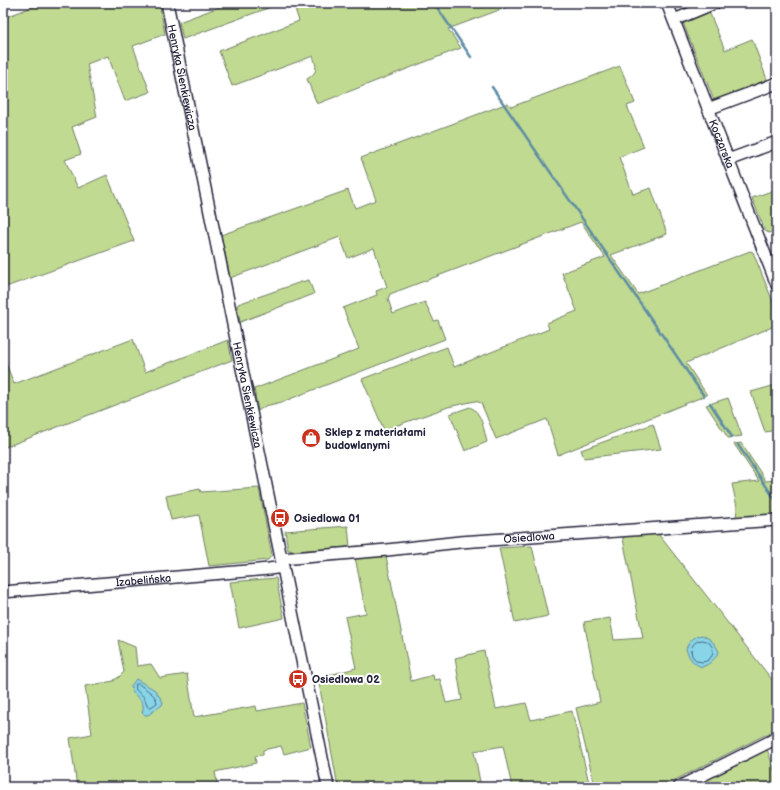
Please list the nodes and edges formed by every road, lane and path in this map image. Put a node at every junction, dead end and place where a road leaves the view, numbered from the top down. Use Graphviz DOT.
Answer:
graph roads {
  1 [pos="167,3"];
  2 [pos="667,3"];
  3 [pos="715,3"];
  4 [pos="674,20"];
  5 [pos="777,83"];
  6 [pos="708,109"];
  7 [pos="777,142"];
  8 [pos="728,160"];
  9 [pos="777,285"];
  10 [pos="777,520"];
  11 [pos="282,563"];
  12 [pos="3,592"];
  13 [pos="777,738"];
  14 [pos="328,787"];
  15 [pos="679,787"];
  1 -- 11 [label="street, Henryka Sienkiewicza"];
  2 -- 4 [label="street, Koczarska"];
  3 -- 4 [label="street"];
  4 -- 6 [label="street, Koczarska"];
  5 -- 6 [label="street"];
  6 -- 8 [label="street, Koczarska"];
  7 -- 8 [label="street"];
  8 -- 9 [label="street, Koczarska"];
  10 -- 11 [label="street, Osiedlowa"];
  11 -- 12 [label="street, Izabelińska"];
  11 -- 14 [label="street, Henryka Sienkiewicza"];
  13 -- 15 [label="street"];
}
